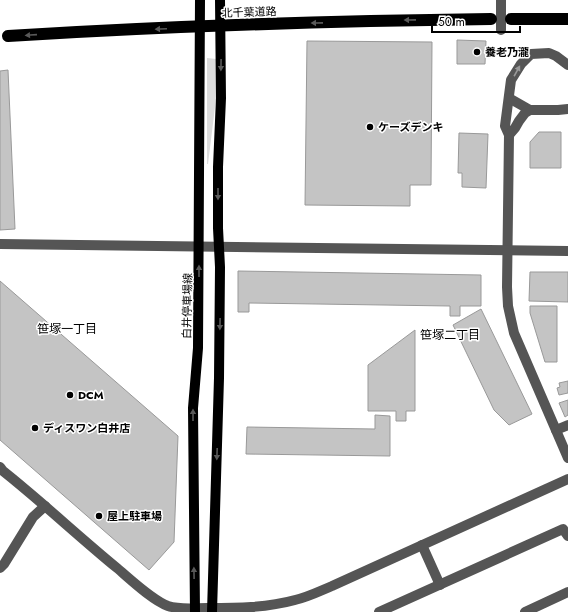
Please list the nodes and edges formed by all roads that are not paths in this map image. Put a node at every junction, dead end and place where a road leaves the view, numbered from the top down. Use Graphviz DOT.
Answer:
graph roads {
  1 [pos="200,0"];
  2 [pos="220,0"];
  3 [pos="501,0"];
  4 [pos="491,19"];
  5 [pos="511,19"];
  6 [pos="568,19"];
  7 [pos="220,21"];
  8 [pos="200,22"];
  9 [pos="501,30"];
  10 [pos="8,36"];
  11 [pos="568,65"];
  12 [pos="509,98"];
  13 [pos="568,109"];
  14 [pos="530,110"];
  15 [pos="509,135"];
  16 [pos="0,244"];
  17 [pos="198,246"];
  18 [pos="219,246"];
  19 [pos="507,250"];
  20 [pos="568,251"];
  21 [pos="568,425"];
  22 [pos="556,430"];
  23 [pos="568,458"];
  24 [pos="0,467"];
  25 [pos="568,478"];
  26 [pos="45,506"];
  27 [pos="568,536"];
  28 [pos="422,545"];
  29 [pos="0,568"];
  30 [pos="440,585"];
  31 [pos="568,592"];
  32 [pos="270,609"];
  33 [pos="195,610"];
  34 [pos="212,610"];
  35 [pos="379,612"];
  36 [pos="525,612"];
  1 -- 8 [label="main road, 白井停車場線"];
  2 -- 7 [label="main road"];
  3 -- 9 [label="street"];
  4 -- 7 [label="highway, 北千葉道路, one-way"];
  5 -- 6 [label="highway"];
  7 -- 8 [label="highway, 北千葉道路"];
  7 -- 18 [label="main road, one-way"];
  8 -- 10 [label="highway, 北千葉道路, one-way"];
  8 -- 17 [label="main road, 白井停車場線"];
  12 -- 11 [label="street, one-way"];
  12 -- 14 [label="street"];
  12 -- 15 [label="street"];
  13 -- 14 [label="street"];
  14 -- 15 [label="street"];
  15 -- 19 [label="street"];
  16 -- 17 [label="street"];
  17 -- 18 [label="street"];
  33 -- 17 [label="main road, 白井停車場線, one-way"];
  18 -- 19 [label="street"];
  18 -- 34 [label="main road, one-way"];
  19 -- 20 [label="street"];
  19 -- 22 [label="street"];
  21 -- 22 [label="street"];
  22 -- 23 [label="street"];
  24 -- 26 [label="street"];
  25 -- 28 [label="street"];
  26 -- 29 [label="street"];
  26 -- 33 [label="street"];
  27 -- 30 [label="street"];
  28 -- 30 [label="street"];
  28 -- 32 [label="street"];
  30 -- 35 [label="street"];
  31 -- 36 [label="street"];
  32 -- 34 [label="street"];
  33 -- 34 [label="street"];
}
